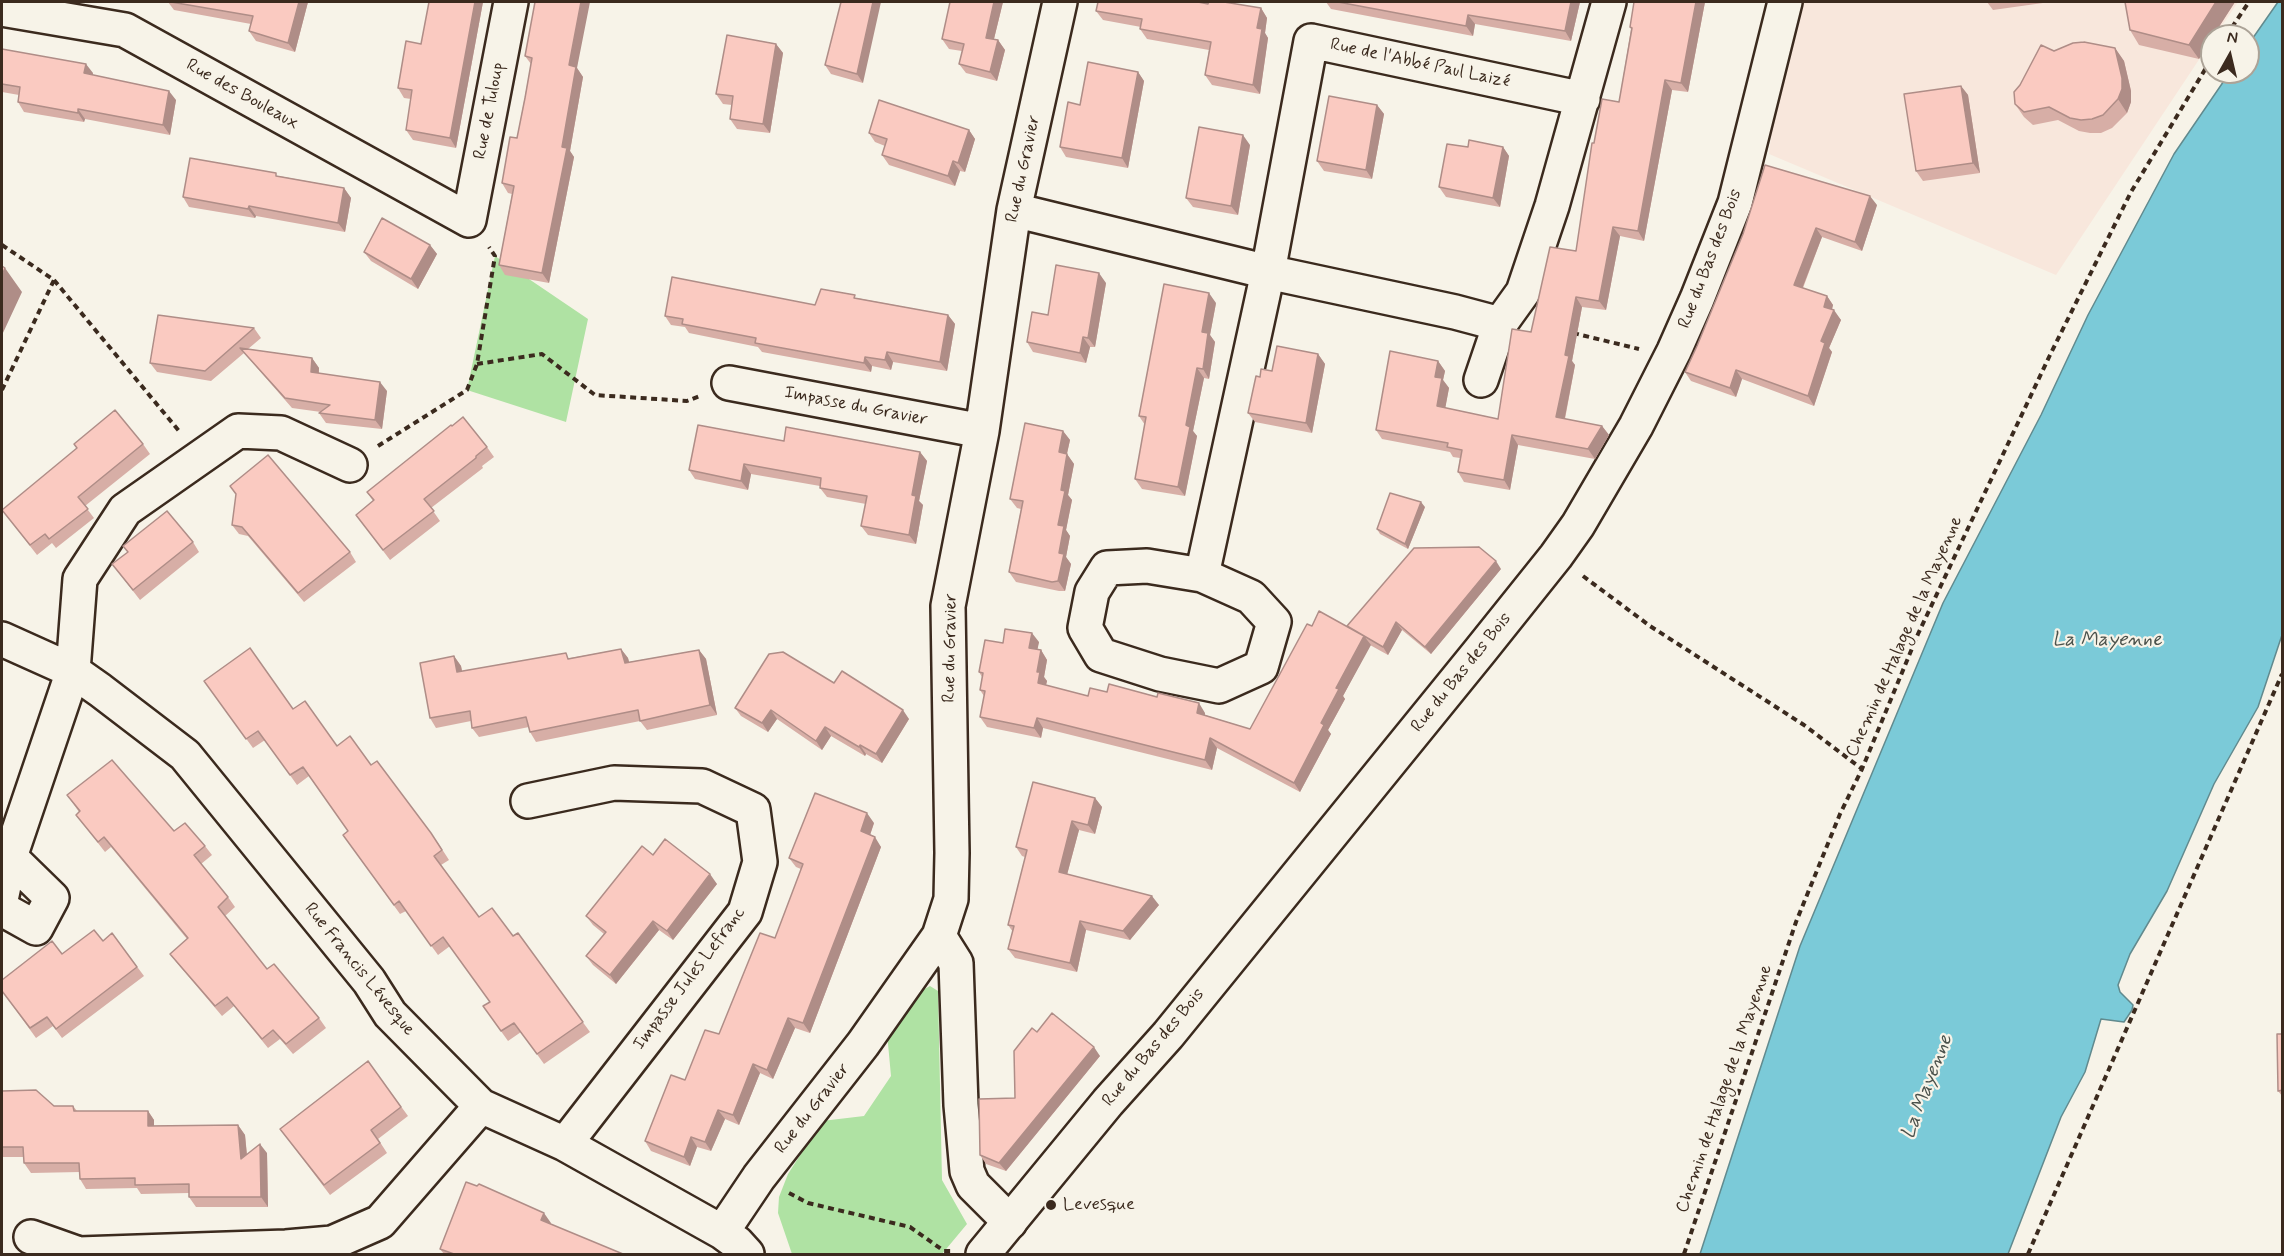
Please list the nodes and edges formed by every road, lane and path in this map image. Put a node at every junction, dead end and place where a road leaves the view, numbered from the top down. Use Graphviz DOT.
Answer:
graph roads {
  1 [pos="511,2"];
  2 [pos="1060,2"];
  3 [pos="1609,2"];
  4 [pos="1785,2"];
  5 [pos="2249,2"];
  6 [pos="2,9"];
  7 [pos="127,16"];
  8 [pos="2234,24"];
  9 [pos="2200,78"];
  10 [pos="1583,99"];
  11 [pos="1014,210"];
  12 [pos="469,220"];
  13 [pos="2,245"];
  14 [pos="1268,272"];
  15 [pos="54,280"];
  16 [pos="1500,324"];
  17 [pos="1572,332"];
  18 [pos="1671,357"];
  19 [pos="477,364"];
  20 [pos="1481,380"];
  21 [pos="729,382"];
  22 [pos="2,390"];
  23 [pos="982,431"];
  24 [pos="200,458"];
  25 [pos="350,465"];
  26 [pos="1556,556"];
  27 [pos="1202,575"];
  28 [pos="2,639"];
  29 [pos="73,671"];
  30 [pos="2283,674"];
  31 [pos="1862,770"];
  32 [pos="528,801"];
  33 [pos="10,857"];
  34 [pos="2,895"];
  35 [pos="2,909"];
  36 [pos="939,936"];
  37 [pos="481,1106"];
  38 [pos="565,1144"];
  39 [pos="759,1177"];
  40 [pos="1010,1222"];
  41 [pos="722,1232"];
  42 [pos="32,1238"];
  43 [pos="970,1253"];
  44 [pos="79,1254"];
  45 [pos="747,1254"];
  46 [pos="1684,1254"];
  47 [pos="2028,1254"];
  1 -- 12 [label="street, Rue de Tuloup"];
  2 -- 11 [label="street, Rue du Gravier"];
  3 -- 10 [label="street"];
  4 -- 18 [label="street, Rue du Bas des Bois"];
  5 -- 8 [label="path"];
  6 -- 7 [label="street, Rue des Bouleaux"];
  7 -- 12 [label="street, Rue des Bouleaux"];
  9 -- 31 [label="path, Chemin de Halage de la Mayenne"];
  10 -- 14 [label="street, Rue de l'Abbé Paul Laizé"];
  10 -- 16 [label="street"];
  11 -- 14 [label="street"];
  11 -- 23 [label="street, Rue du Gravier"];
  12 -- 19 [label="path"];
  13 -- 15 [label="path"];
  14 -- 16 [label="street"];
  14 -- 27 [label="street, Rue de l'Abbé Paul Laizé"];
  15 -- 22 [label="path"];
  15 -- 24 [label="path"];
  16 -- 20 [label="street"];
  17 -- 18 [label="path"];
  18 -- 26 [label="street, Rue du Bas des Bois"];
  19 -- 21 [label="path"];
  19 -- 25 [label="path"];
  21 -- 23 [label="street, Impasse du Gravier"];
  23 -- 36 [label="street, Rue du Gravier"];
  24 -- 25 [label="street"];
  24 -- 29 [label="street"];
  26 -- 31 [label="path"];
  26 -- 40 [label="street, Rue du Bas des Bois"];
  27 -- 27 [label="street"];
  28 -- 29 [label="street, Rue Francis Lévesque"];
  29 -- 33 [label="street"];
  29 -- 37 [label="street, Rue Francis Lévesque"];
  30 -- 47 [label="path"];
  31 -- 46 [label="path, Chemin de Halage de la Mayenne"];
  32 -- 38 [label="street, Impasse Jules Lefranc"];
  33 -- 34 [label="street"];
  33 -- 35 [label="street"];
  36 -- 39 [label="street, Rue du Gravier"];
  36 -- 40 [label="street"];
  37 -- 38 [label="street, Rue Francis Lévesque"];
  37 -- 44 [label="street"];
  38 -- 41 [label="street, Rue Francis Lévesque"];
  39 -- 41 [label="street, Rue du Gravier"];
  39 -- 43 [label="path"];
  40 -- 43 [label="street, Rue du Bas des Bois"];
  41 -- 45 [label="street, Rue Francis Lévesque"];
  42 -- 44 [label="street"];
}
